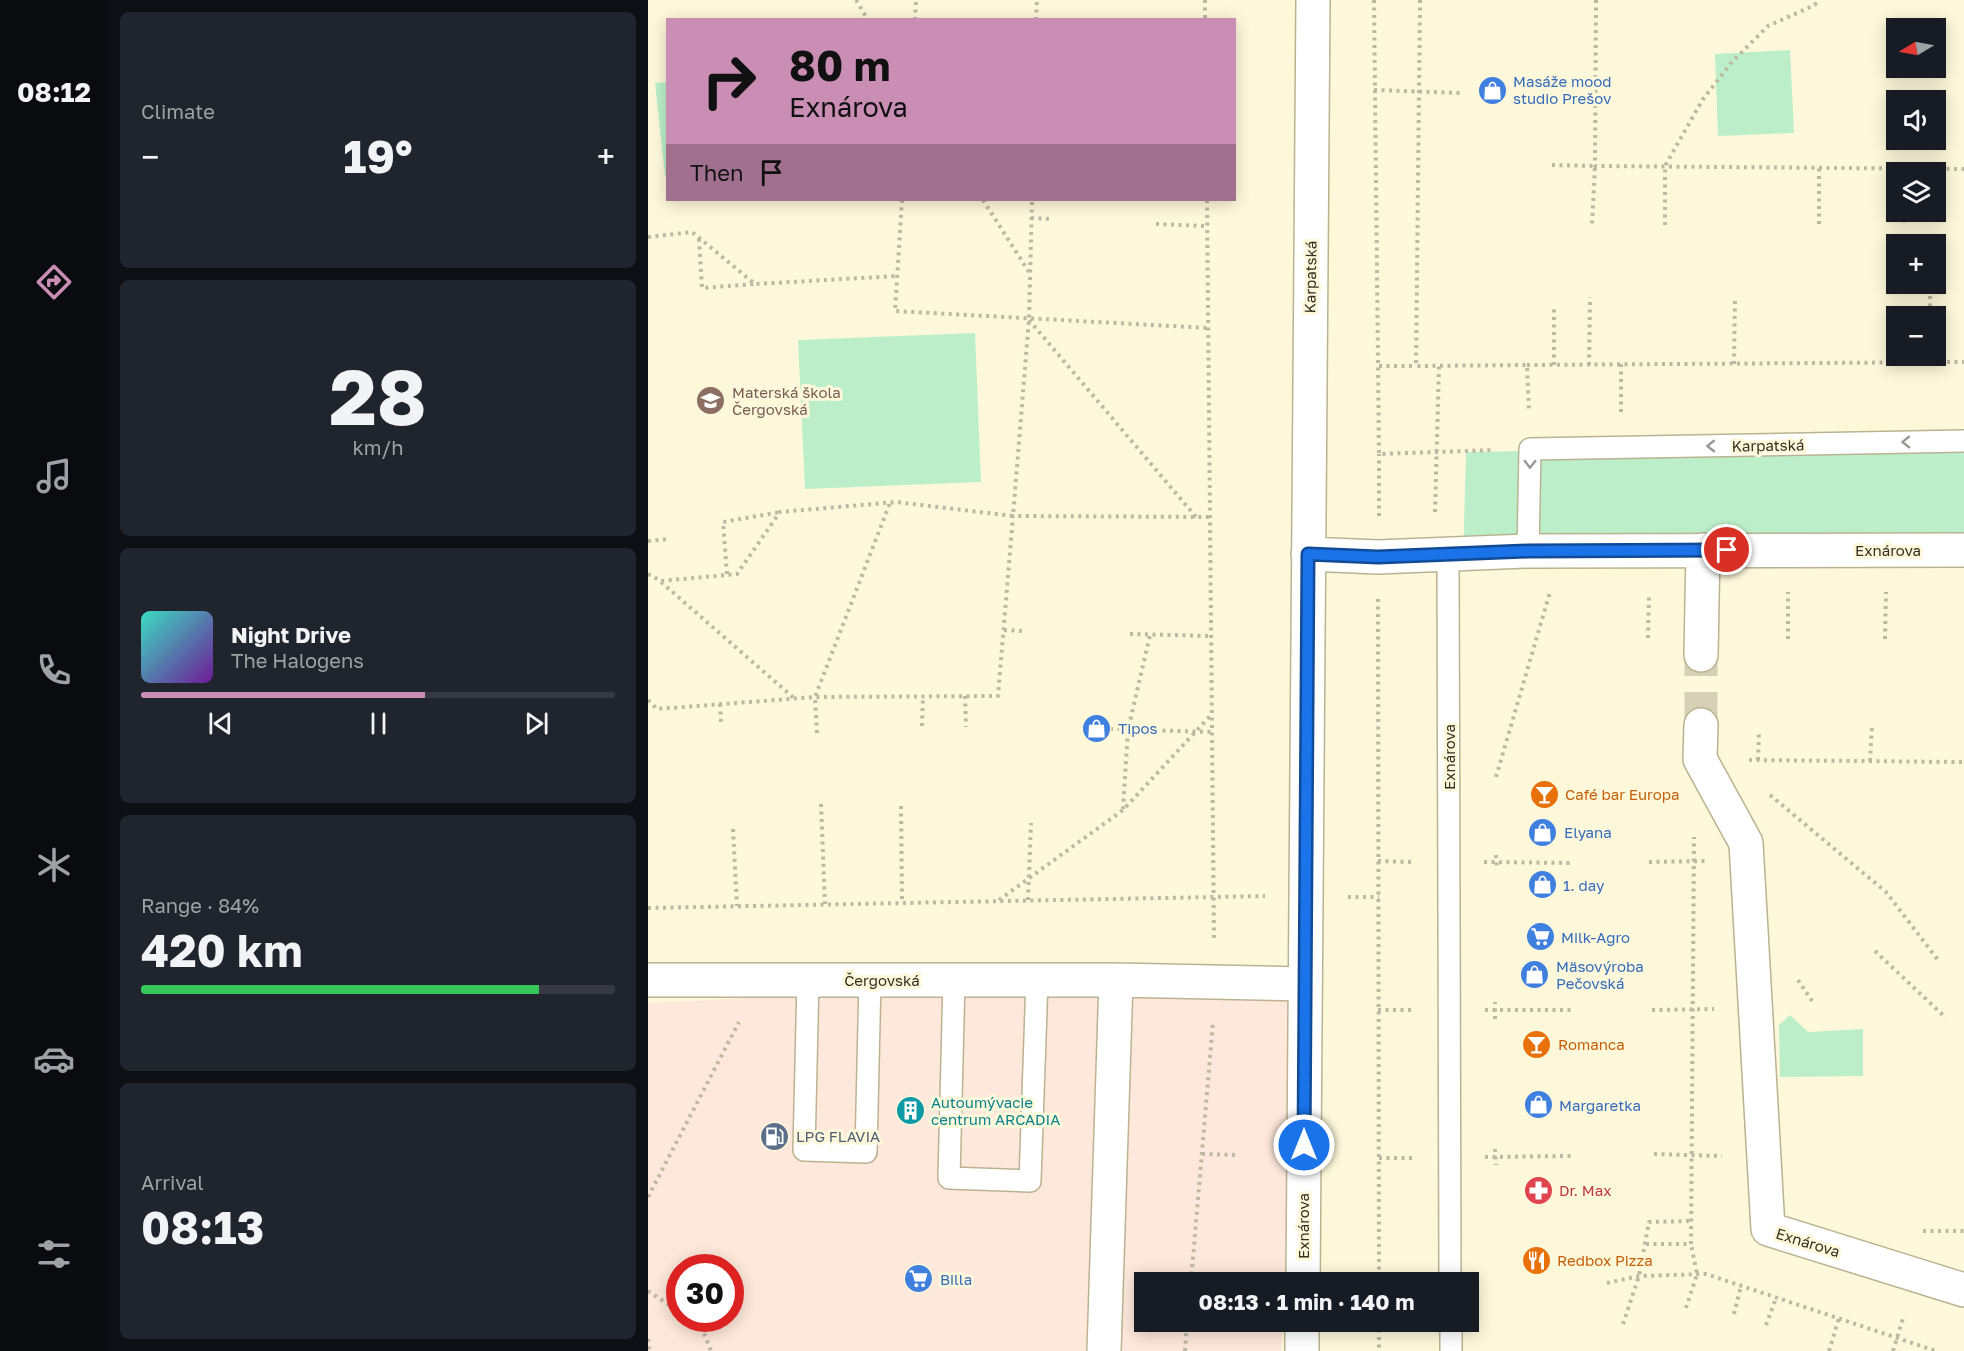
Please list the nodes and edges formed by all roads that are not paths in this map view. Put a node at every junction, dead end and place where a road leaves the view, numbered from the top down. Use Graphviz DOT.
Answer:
graph roads {
  1 [pos="1313,0"];
  2 [pos="1964,441"];
  3 [pos="1703,550"];
  4 [pos="1964,550"];
  5 [pos="1528,551"];
  6 [pos="1308,554"];
  7 [pos="1441,555"];
  8 [pos="1701,655"];
  9 [pos="1701,725"];
  10 [pos="648,980"];
  11 [pos="808,980"];
  12 [pos="870,980"];
  13 [pos="954,980"];
  14 [pos="1037,980"];
  15 [pos="1116,980"];
  16 [pos="1305,984"];
  17 [pos="1303,1272"];
  18 [pos="1450,1272"];
  19 [pos="1964,1290"];
  20 [pos="1302,1332"];
  21 [pos="1450,1332"];
  22 [pos="1104,1351"];
  23 [pos="1302,1351"];
  24 [pos="1451,1351"];
  1 -- 6 [label="street, Karpatská"];
  2 -- 5 [label="lane, Karpatská, one-way"];
  3 -- 4 [label="street, Exnárova"];
  3 -- 5 [label="street, Exnárova"];
  3 -- 8 [label="street"];
  5 -- 7 [label="street, Exnárova"];
  6 -- 7 [label="street, Exnárova"];
  6 -- 16 [label="street, Exnárova"];
  7 -- 18 [label="lane, Exnárova"];
  9 -- 19 [label="street, Exnárova"];
  10 -- 11 [label="street, Čergovská"];
  11 -- 12 [label="street, Čergovská"];
  11 -- 12 [label="lane"];
  12 -- 13 [label="street, Čergovská"];
  13 -- 14 [label="street, Čergovská"];
  13 -- 14 [label="lane"];
  14 -- 15 [label="street, Čergovská"];
  15 -- 16 [label="street, Čergovská"];
  15 -- 22 [label="street"];
  16 -- 17 [label="street, Exnárova"];
  20 -- 23 [label="street"];
  21 -- 24 [label="lane"];
}
